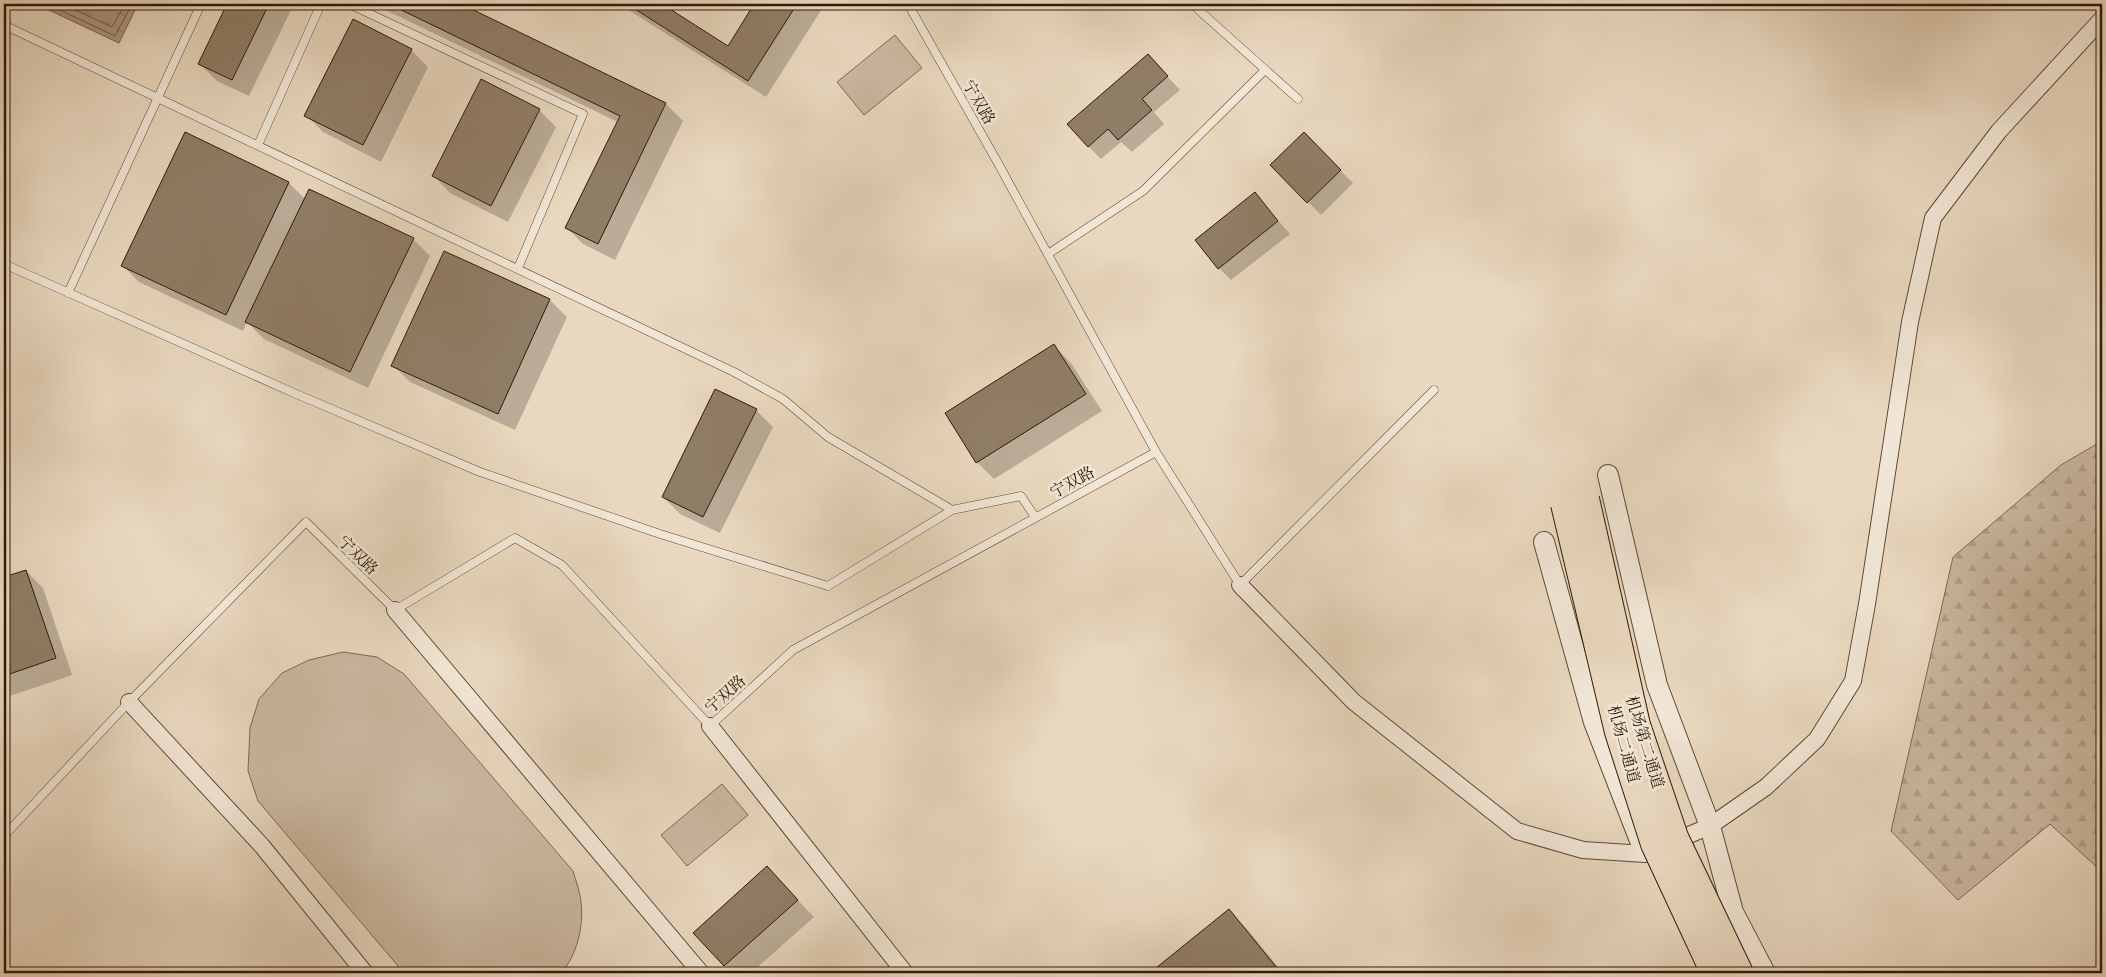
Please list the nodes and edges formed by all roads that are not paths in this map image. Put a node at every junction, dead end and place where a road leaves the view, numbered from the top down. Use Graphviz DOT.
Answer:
graph roads {
  1 [pos="200,4"];
  2 [pos="321,4"];
  3 [pos="349,4"];
  4 [pos="908,4"];
  5 [pos="1192,4"];
  6 [pos="2102,19"];
  7 [pos="4,24"];
  8 [pos="1265,70"];
  9 [pos="157,97"];
  10 [pos="1298,99"];
  11 [pos="258,145"];
  12 [pos="1048,254"];
  13 [pos="4,264"];
  14 [pos="518,268"];
  15 [pos="68,293"];
  16 [pos="1434,390"];
  17 [pos="1156,452"];
  18 [pos="1608,475"];
  19 [pos="1575,502"];
  20 [pos="952,510"];
  21 [pos="1035,518"];
  22 [pos="1544,542"];
  23 [pos="1240,585"];
  24 [pos="395,610"];
  25 [pos="129,702"];
  26 [pos="710,726"];
  27 [pos="1710,826"];
  28 [pos="4,836"];
  29 [pos="1645,854"];
  30 [pos="365,973"];
  31 [pos="701,973"];
  32 [pos="905,973"];
  33 [pos="1705,973"];
  34 [pos="1714,973"];
  35 [pos="1740,973"];
  36 [pos="1765,973"];
  1 -- 9 [label="lane"];
  2 -- 11 [label="lane"];
  3 -- 14 [label="lane"];
  4 -- 12 [label="lane, 宁双路"];
  5 -- 8 [label="lane"];
  6 -- 27 [label="street"];
  7 -- 9 [label="lane"];
  8 -- 10 [label="lane"];
  8 -- 12 [label="lane"];
  9 -- 11 [label="lane"];
  9 -- 15 [label="lane"];
  11 -- 14 [label="lane"];
  12 -- 17 [label="lane, 宁双路"];
  13 -- 15 [label="lane"];
  14 -- 20 [label="lane"];
  15 -- 20 [label="lane"];
  16 -- 23 [label="lane"];
  17 -- 21 [label="lane, 宁双路"];
  17 -- 23 [label="lane"];
  18 -- 27 [label="street"];
  19 -- 34 [label="highway, 机场二通道, bridge"];
  19 -- 35 [label="highway, 机场第二通道, bridge"];
  20 -- 21 [label="lane"];
  21 -- 26 [label="lane, 宁双路"];
  22 -- 29 [label="street"];
  23 -- 29 [label="street"];
  24 -- 25 [label="lane, 宁双路"];
  24 -- 26 [label="lane, 宁双路"];
  24 -- 31 [label="street"];
  25 -- 28 [label="lane, 宁双路"];
  25 -- 30 [label="street"];
  26 -- 32 [label="street"];
  27 -- 29 [label="street"];
  27 -- 36 [label="street"];
  29 -- 33 [label="street"];
}
